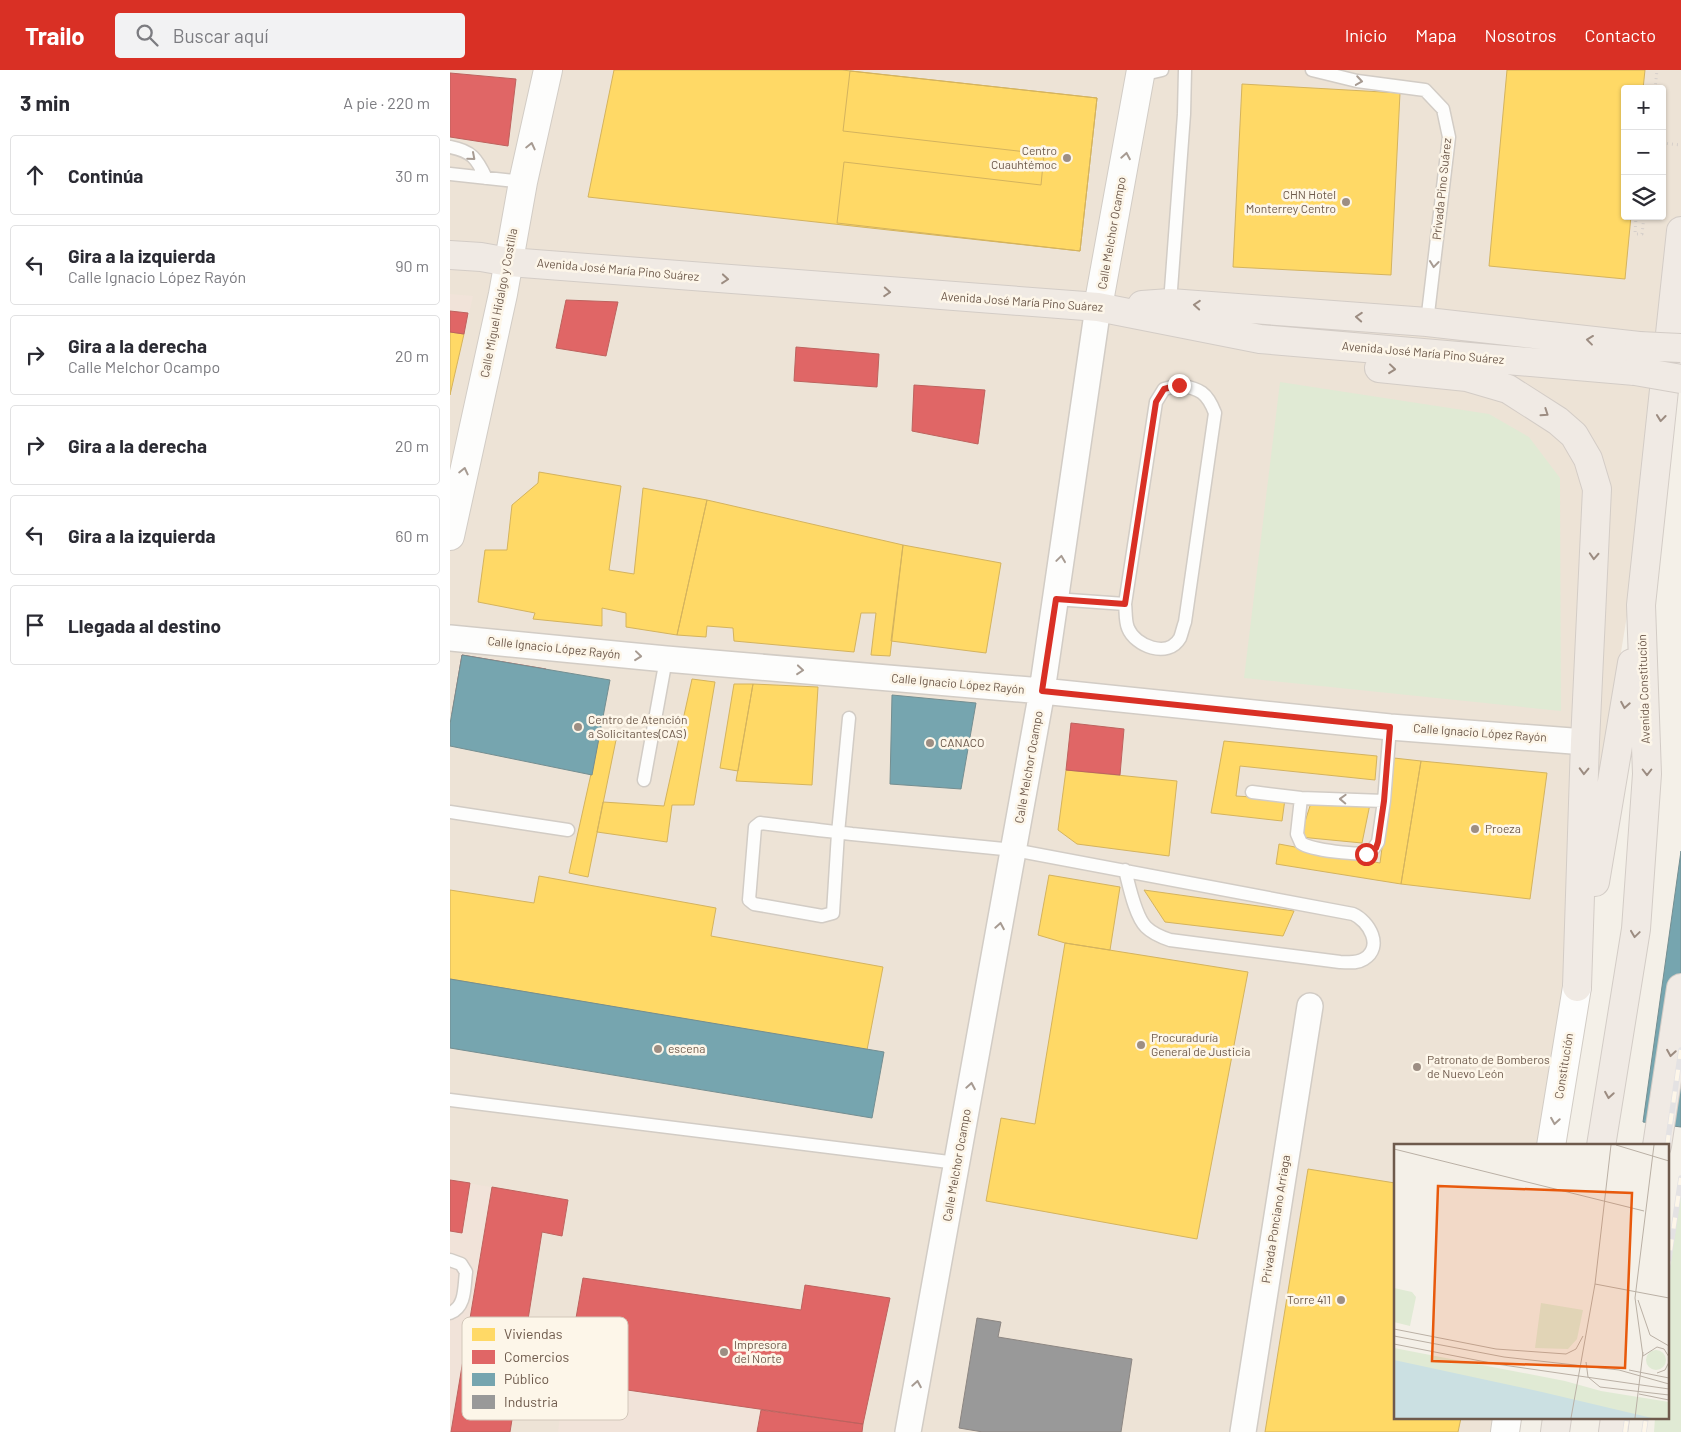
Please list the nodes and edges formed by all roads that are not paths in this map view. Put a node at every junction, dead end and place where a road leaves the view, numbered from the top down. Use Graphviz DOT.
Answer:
graph roads {
  1 [pos="548,70"];
  2 [pos="1186,70"];
  3 [pos="1312,70"];
  4 [pos="1148,72"];
  5 [pos="450,147"];
  6 [pos="450,174"];
  7 [pos="486,178"];
  8 [pos="523,182"];
  9 [pos="1681,230"];
  10 [pos="450,255"];
  11 [pos="509,262"];
  12 [pos="1170,303"];
  13 [pos="1098,307"];
  14 [pos="1427,322"];
  15 [pos="1260,339"];
  16 [pos="1681,348"];
  17 [pos="1637,359"];
  18 [pos="1681,379"];
  19 [pos="450,536"];
  20 [pos="1056,599"];
  21 [pos="1125,604"];
  22 [pos="1641,605"];
  23 [pos="450,638"];
  24 [pos="666,659"];
  25 [pos="1042,691"];
  26 [pos="849,718"];
  27 [pos="1390,727"];
  28 [pos="1585,742"];
  29 [pos="644,780"];
  30 [pos="1252,792"];
  31 [pos="1301,798"];
  32 [pos="1384,801"];
  33 [pos="450,812"];
  34 [pos="568,830"];
  35 [pos="838,833"];
  36 [pos="1014,850"];
  37 [pos="1124,870"];
  38 [pos="1577,987"];
  39 [pos="1681,988"];
  40 [pos="1310,1006"];
  41 [pos="450,1100"];
  42 [pos="1552,1144"];
  43 [pos="1601,1144"];
  44 [pos="1657,1144"];
  45 [pos="957,1163"];
  46 [pos="450,1260"];
  47 [pos="450,1313"];
  48 [pos="908,1432"];
  49 [pos="1242,1432"];
  8 -- 1 [label="street, Calle Miguel Hidalgo y Costilla, one-way"];
  2 -- 12 [label="lane"];
  3 -- 14 [label="lane, Privada Pino Suárez, one-way"];
  13 -- 4 [label="street, Calle Melchor Ocampo, one-way"];
  5 -- 7 [label="lane, one-way"];
  6 -- 7 [label="lane"];
  7 -- 8 [label="lane"];
  8 -- 11 [label="street, Calle Miguel Hidalgo y Costilla"];
  9 -- 22 [label="highway, Avenida Constitución, one-way"];
  10 -- 11 [label="highway, Avenida José María Pino Suárez"];
  11 -- 13 [label="highway, Avenida José María Pino Suárez, one-way"];
  19 -- 11 [label="street, Calle Miguel Hidalgo y Costilla, one-way"];
  12 -- 13 [label="highway"];
  14 -- 12 [label="highway, one-way"];
  13 -- 15 [label="highway, Avenida José María Pino Suárez"];
  20 -- 13 [label="street, Calle Melchor Ocampo, one-way"];
  17 -- 14 [label="highway, one-way"];
  15 -- 17 [label="highway, Avenida José María Pino Suárez"];
  15 -- 28 [label="highway, one-way"];
  16 -- 17 [label="highway, bridge"];
  17 -- 18 [label="highway, Avenida José María Pino Suárez, bridge"];
  20 -- 21 [label="lane"];
  20 -- 25 [label="street, Calle Melchor Ocampo"];
  21 -- 21 [label="lane"];
  22 -- 38 [label="highway, one-way"];
  22 -- 43 [label="highway, Avenida Constitución, one-way"];
  23 -- 24 [label="street, Calle Ignacio López Rayón, one-way"];
  24 -- 25 [label="street, Calle Ignacio López Rayón, one-way"];
  24 -- 29 [label="lane"];
  25 -- 27 [label="street, Calle Ignacio López Rayón"];
  25 -- 36 [label="street, Calle Melchor Ocampo"];
  26 -- 35 [label="lane"];
  27 -- 28 [label="street, Calle Ignacio López Rayón"];
  27 -- 32 [label="lane"];
  28 -- 38 [label="highway, one-way"];
  30 -- 31 [label="lane"];
  32 -- 31 [label="lane, one-way"];
  31 -- 32 [label="lane"];
  33 -- 34 [label="lane"];
  35 -- 35 [label="lane"];
  35 -- 36 [label="lane"];
  36 -- 37 [label="lane"];
  45 -- 36 [label="street, Calle Melchor Ocampo, one-way"];
  37 -- 37 [label="lane"];
  38 -- 42 [label="street, Constitución, one-way"];
  39 -- 44 [label="highway, one-way"];
  40 -- 49 [label="street, Privada Ponciano Arriaga"];
  41 -- 45 [label="lane"];
  48 -- 45 [label="street, Calle Melchor Ocampo, one-way"];
  46 -- 47 [label="lane"];
}
